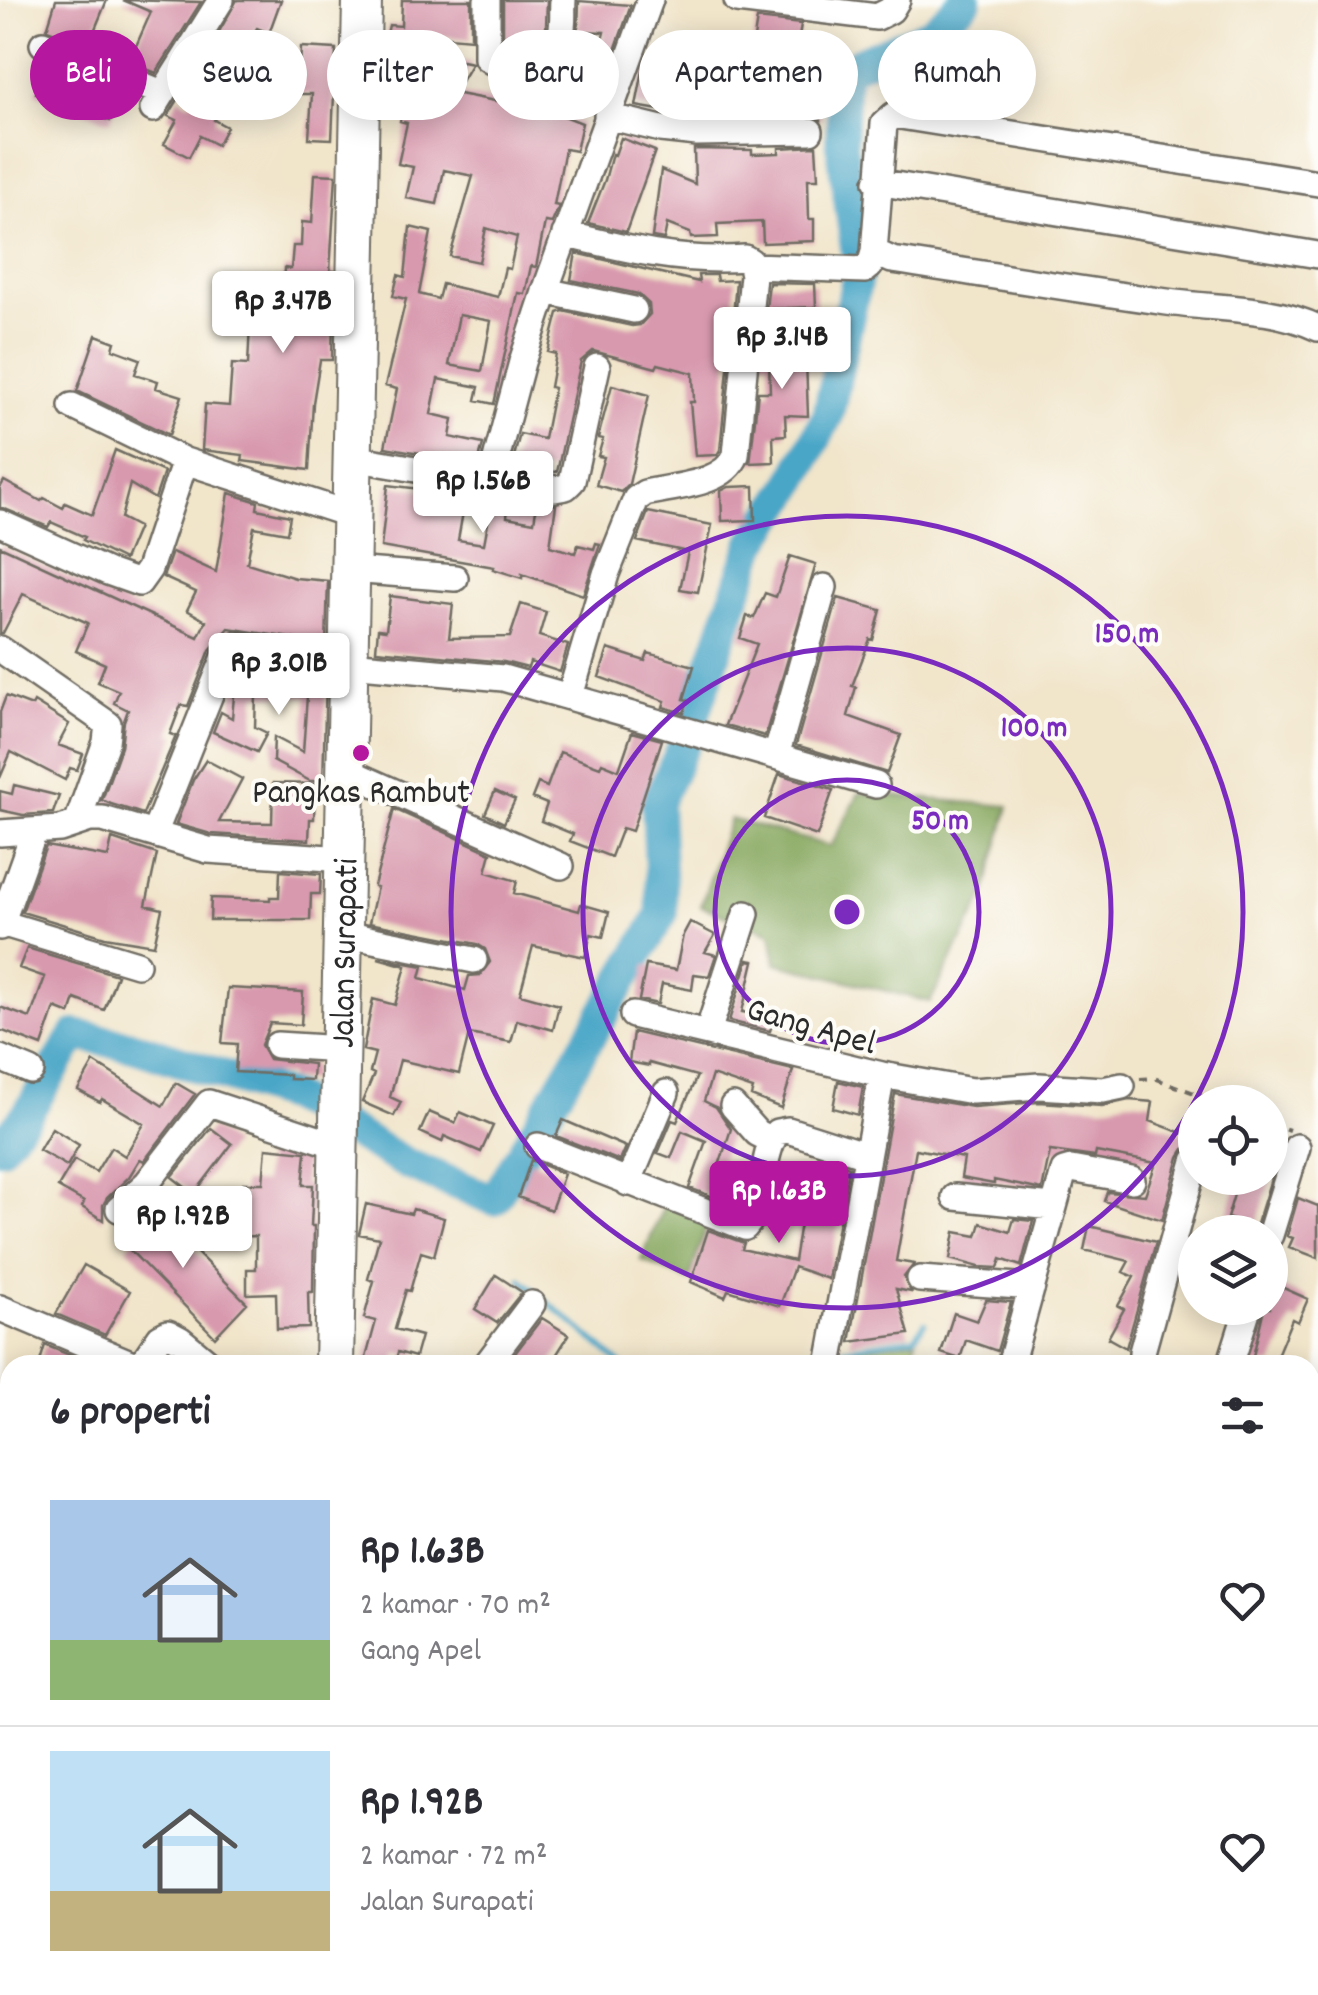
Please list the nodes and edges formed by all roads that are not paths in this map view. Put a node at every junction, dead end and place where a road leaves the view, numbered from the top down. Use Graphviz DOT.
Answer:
graph roads {
  1 [pos="220,0"];
  2 [pos="362,0"];
  3 [pos="487,0"];
  4 [pos="562,0"];
  5 [pos="650,0"];
  6 [pos="737,0"];
  7 [pos="897,0"];
  8 [pos="619,84"];
  9 [pos="147,96"];
  10 [pos="619,119"];
  11 [pos="606,120"];
  12 [pos="810,131"];
  13 [pos="877,182"];
  14 [pos="1318,183"];
  15 [pos="565,234"];
  16 [pos="1318,256"];
  17 [pos="860,263"];
  18 [pos="752,266"];
  19 [pos="545,291"];
  20 [pos="634,310"];
  21 [pos="1318,328"];
  22 [pos="596,367"];
  23 [pos="72,406"];
  24 [pos="352,458"];
  25 [pos="185,461"];
  26 [pos="490,482"];
  27 [pos="352,515"];
  28 [pos="0,523"];
  29 [pos="350,570"];
  30 [pos="455,578"];
  31 [pos="824,587"];
  32 [pos="0,648"];
  33 [pos="348,664"];
  34 [pos="570,696"];
  35 [pos="776,756"];
  36 [pos="346,771"];
  37 [pos="876,785"];
  38 [pos="77,822"];
  39 [pos="34,832"];
  40 [pos="0,833"];
  41 [pos="154,834"];
  42 [pos="345,859"];
  43 [pos="561,866"];
  44 [pos="3,914"];
  45 [pos="746,914"];
  46 [pos="343,934"];
  47 [pos="474,960"];
  48 [pos="136,964"];
  49 [pos="633,1015"];
  50 [pos="708,1032"];
  51 [pos="277,1045"];
  52 [pos="341,1048"];
  53 [pos="0,1058"];
  54 [pos="31,1071"];
  55 [pos="882,1075"];
  56 [pos="1122,1086"];
  57 [pos="666,1093"];
  58 [pos="733,1106"];
  59 [pos="339,1127"];
  60 [pos="771,1140"];
  61 [pos="538,1146"];
  62 [pos="1297,1147"];
  63 [pos="866,1156"];
  64 [pos="1132,1180"];
  65 [pos="628,1184"];
  66 [pos="1186,1195"];
  67 [pos="955,1196"];
  68 [pos="1052,1207"];
  69 [pos="119,1209"];
  70 [pos="1276,1215"];
  71 [pos="920,1279"];
  72 [pos="1032,1286"];
  73 [pos="532,1304"];
  74 [pos="0,1308"];
  75 [pos="1243,1325"];
  76 [pos="114,1355"];
  77 [pos="146,1355"];
  78 [pos="199,1355"];
  79 [pos="334,1355"];
  80 [pos="494,1355"];
  81 [pos="830,1355"];
  82 [pos="1013,1355"];
  83 [pos="1142,1355"];
  84 [pos="1233,1355"];
  1 -- 9 [label="street"];
  2 -- 24 [label="highway, Jalan Surapati"];
  3 -- 4 [label="street"];
  5 -- 8 [label="street"];
  6 -- 7 [label="street"];
  10 -- 12 [label="street"];
  11 -- 15 [label="street"];
  13 -- 14 [label="street"];
  13 -- 16 [label="street"];
  13 -- 17 [label="street"];
  15 -- 18 [label="street"];
  15 -- 19 [label="street"];
  17 -- 18 [label="street"];
  17 -- 21 [label="street"];
  18 -- 34 [label="street"];
  19 -- 20 [label="street"];
  19 -- 26 [label="street"];
  22 -- 26 [label="street"];
  23 -- 25 [label="street"];
  24 -- 26 [label="street"];
  24 -- 27 [label="highway, Jalan Surapati"];
  25 -- 27 [label="street"];
  25 -- 28 [label="street"];
  27 -- 29 [label="highway, Jalan Surapati"];
  29 -- 30 [label="street"];
  29 -- 33 [label="highway, Jalan Surapati"];
  31 -- 35 [label="street"];
  32 -- 38 [label="street"];
  33 -- 34 [label="street"];
  33 -- 36 [label="highway, Jalan Surapati"];
  33 -- 41 [label="street"];
  34 -- 35 [label="street"];
  35 -- 37 [label="street"];
  36 -- 42 [label="highway, Jalan Surapati"];
  36 -- 43 [label="street"];
  38 -- 39 [label="street"];
  38 -- 41 [label="street"];
  39 -- 40 [label="street"];
  39 -- 44 [label="street"];
  41 -- 42 [label="street"];
  42 -- 46 [label="highway, Jalan Surapati"];
  44 -- 48 [label="street"];
  45 -- 50 [label="street, Gang Apel"];
  46 -- 47 [label="street"];
  46 -- 52 [label="highway, Jalan Surapati"];
  49 -- 50 [label="street, Gang Apel"];
  50 -- 55 [label="street, Gang Apel"];
  51 -- 52 [label="street"];
  52 -- 59 [label="highway, Jalan Surapati"];
  53 -- 54 [label="street"];
  55 -- 56 [label="street"];
  55 -- 63 [label="street, Gang Apel"];
  57 -- 65 [label="street"];
  58 -- 60 [label="street"];
  59 -- 69 [label="street"];
  59 -- 79 [label="highway, Jalan Surapati"];
  60 -- 63 [label="street"];
  60 -- 65 [label="street"];
  61 -- 65 [label="street"];
  62 -- 70 [label="street"];
  63 -- 81 [label="street, Gang Apel"];
  64 -- 68 [label="street"];
  66 -- 83 [label="street"];
  67 -- 68 [label="street"];
  68 -- 72 [label="street"];
  71 -- 72 [label="street"];
  72 -- 82 [label="street"];
  73 -- 80 [label="street"];
  74 -- 76 [label="street"];
  75 -- 84 [label="street"];
  77 -- 78 [label="street"];
}
